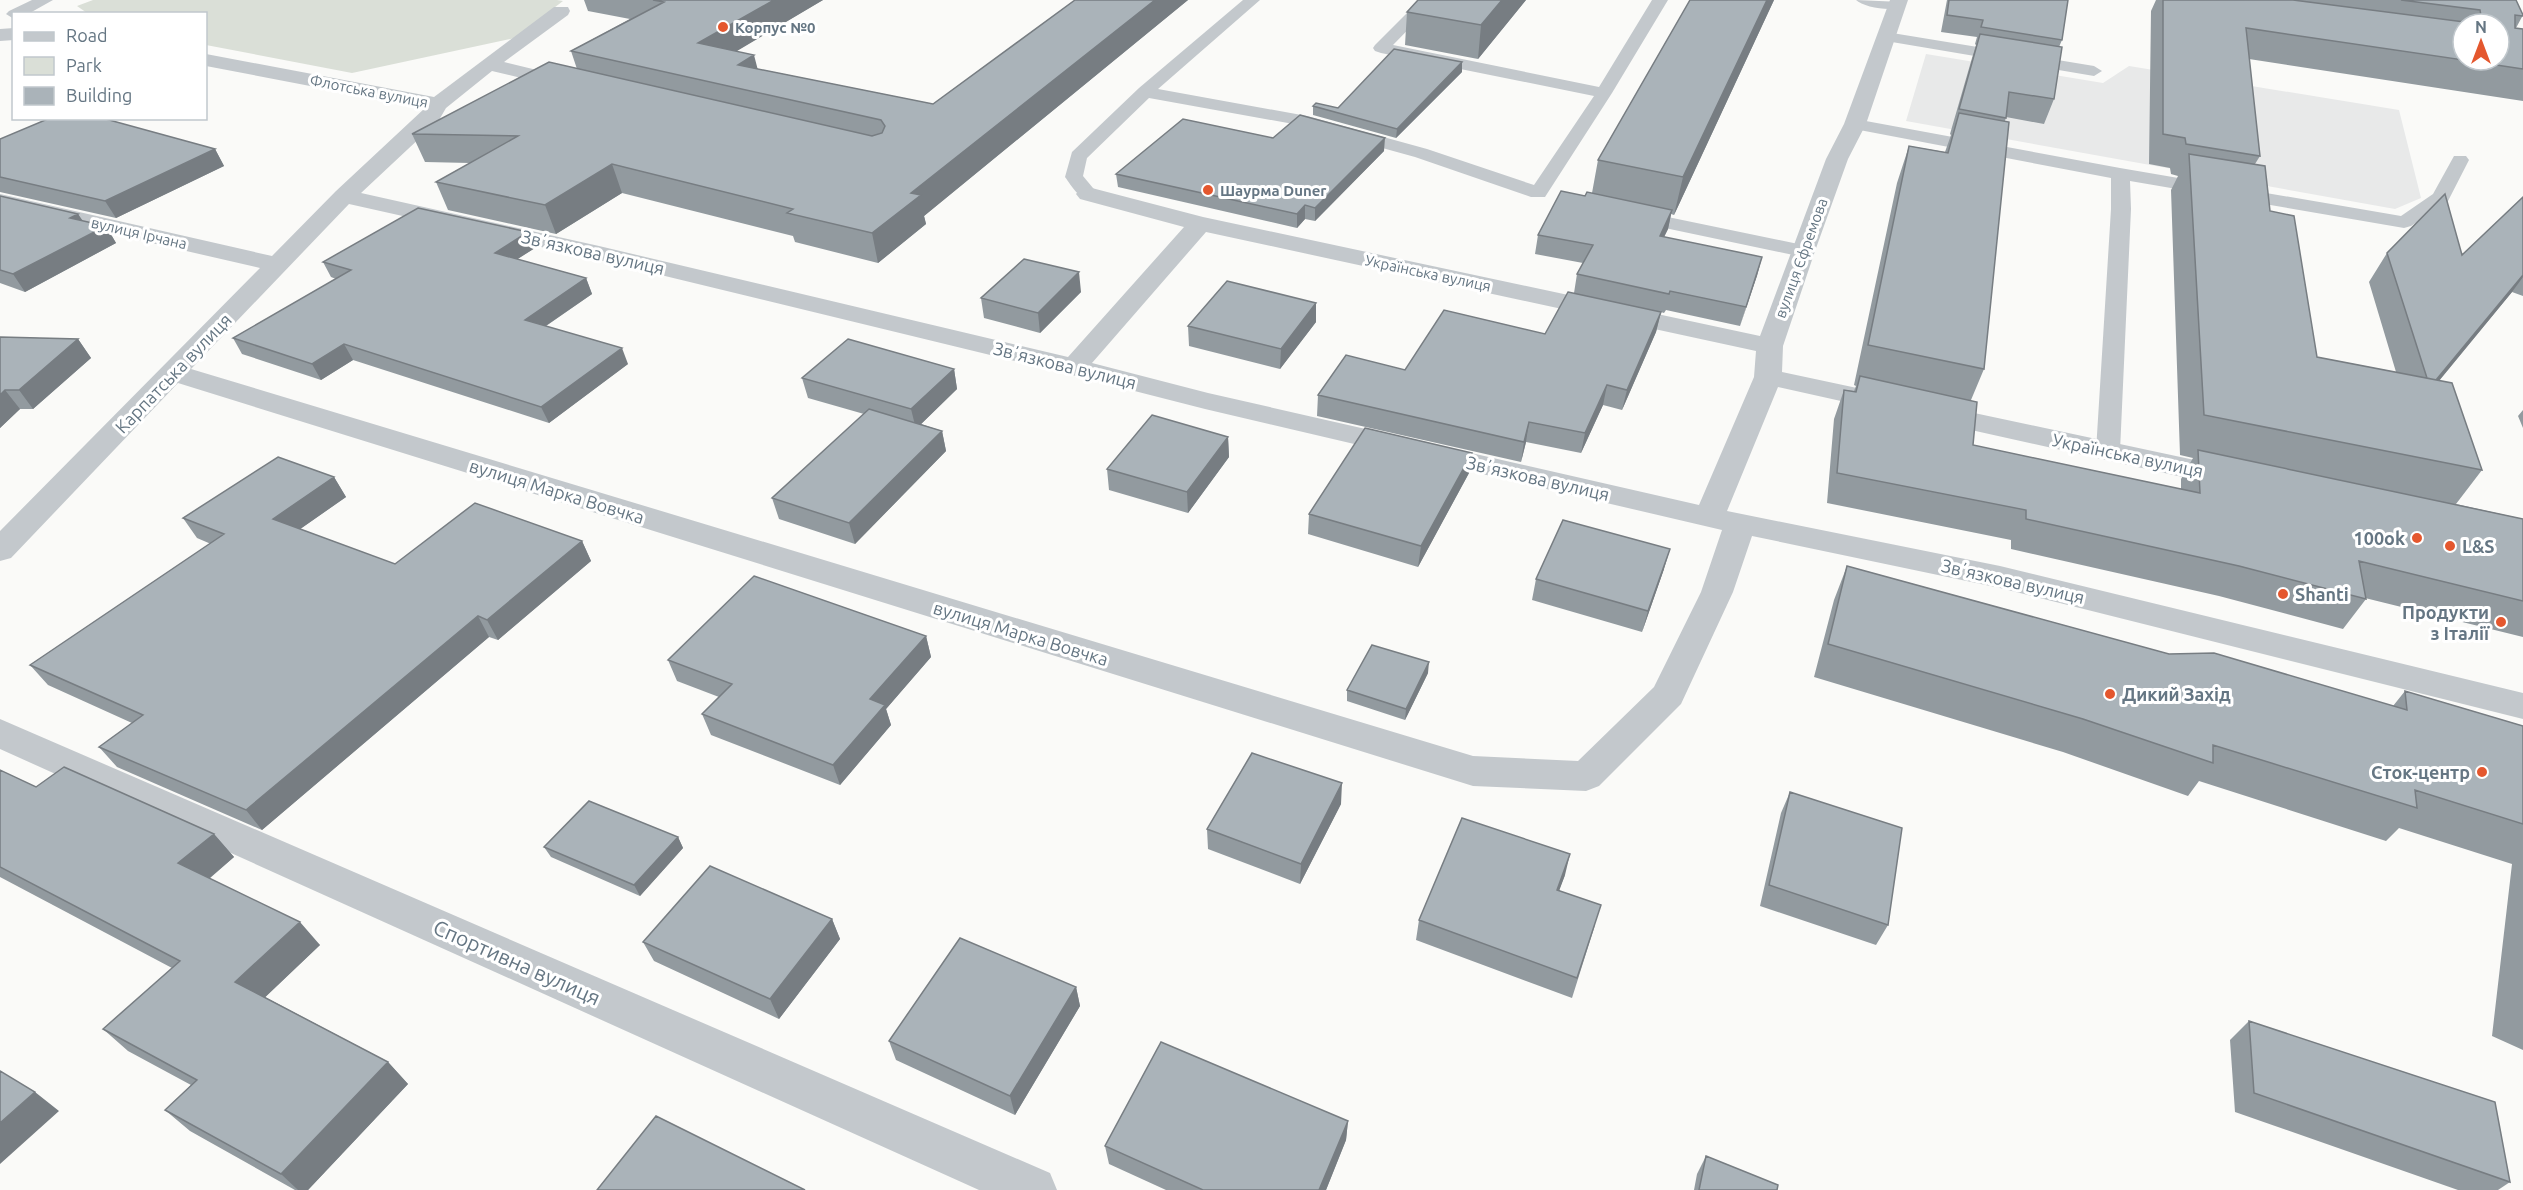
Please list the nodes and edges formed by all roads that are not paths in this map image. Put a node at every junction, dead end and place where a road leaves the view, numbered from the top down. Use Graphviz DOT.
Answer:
graph roads {
  1 [pos="45,0"];
  2 [pos="1251,0"];
  3 [pos="1429,0"];
  4 [pos="1660,0"];
  5 [pos="1864,0"];
  6 [pos="1898,2"];
  7 [pos="561,11"];
  8 [pos="18,12"];
  9 [pos="1886,37"];
  10 [pos="207,60"];
  11 [pos="488,64"];
  12 [pos="2094,71"];
  13 [pos="591,88"];
  14 [pos="1145,92"];
  15 [pos="1604,93"];
  16 [pos="438,104"];
  17 [pos="1855,124"];
  18 [pos="2460,160"];
  19 [pos="2120,174"];
  20 [pos="1538,193"];
  21 [pos="1088,194"];
  22 [pos="344,196"];
  23 [pos="1559,198"];
  24 [pos="0,201"];
  25 [pos="1612,211"];
  26 [pos="1200,224"];
  27 [pos="1803,252"];
  28 [pos="278,265"];
  29 [pos="1770,345"];
  30 [pos="1074,367"];
  31 [pos="174,373"];
  32 [pos="1768,377"];
  33 [pos="2108,451"];
  34 [pos="2258,484"];
  35 [pos="1724,521"];
  36 [pos="0,550"];
  37 [pos="2523,706"];
  38 [pos="0,733"];
  39 [pos="1034,1190"];
  1 -- 8 [label="lane"];
  2 -- 14 [label="lane"];
  3 -- 15 [label="lane"];
  4 -- 15 [label="lane"];
  5 -- 6 [label="lane"];
  6 -- 9 [label="street, вулиця Єфремова"];
  7 -- 11 [label="street"];
  9 -- 12 [label="lane"];
  9 -- 17 [label="street, вулиця Єфремова"];
  10 -- 16 [label="street, Флотська вулиця"];
  11 -- 13 [label="street"];
  11 -- 16 [label="street"];
  14 -- 20 [label="lane"];
  14 -- 21 [label="lane"];
  15 -- 20 [label="lane"];
  16 -- 22 [label="street, Флотська вулиця"];
  17 -- 19 [label="lane"];
  17 -- 27 [label="street, вулиця Єфремова"];
  18 -- 19 [label="lane"];
  19 -- 33 [label="lane"];
  20 -- 23 [label="lane"];
  21 -- 26 [label="street, Українська вулиця"];
  22 -- 28 [label="street, Карпатська вулиця"];
  22 -- 30 [label="street, Звʼязкова вулиця"];
  24 -- 28 [label="street, вулиця Ірчана"];
  25 -- 27 [label="lane"];
  26 -- 29 [label="street, Українська вулиця"];
  26 -- 30 [label="street"];
  27 -- 29 [label="street, вулиця Єфремова"];
  28 -- 31 [label="street, Карпатська вулиця"];
  29 -- 32 [label="street, вулиця Єфремова"];
  30 -- 35 [label="street, Звʼязкова вулиця"];
  31 -- 35 [label="street, вулиця Марка Вовчка"];
  31 -- 36 [label="street, Карпатська вулиця"];
  32 -- 33 [label="street, Українська вулиця"];
  32 -- 35 [label="street, вулиця Єфремова"];
  33 -- 34 [label="street, Українська вулиця"];
  35 -- 37 [label="street, Звʼязкова вулиця"];
  38 -- 39 [label="street, Спортивна вулиця"];
}
